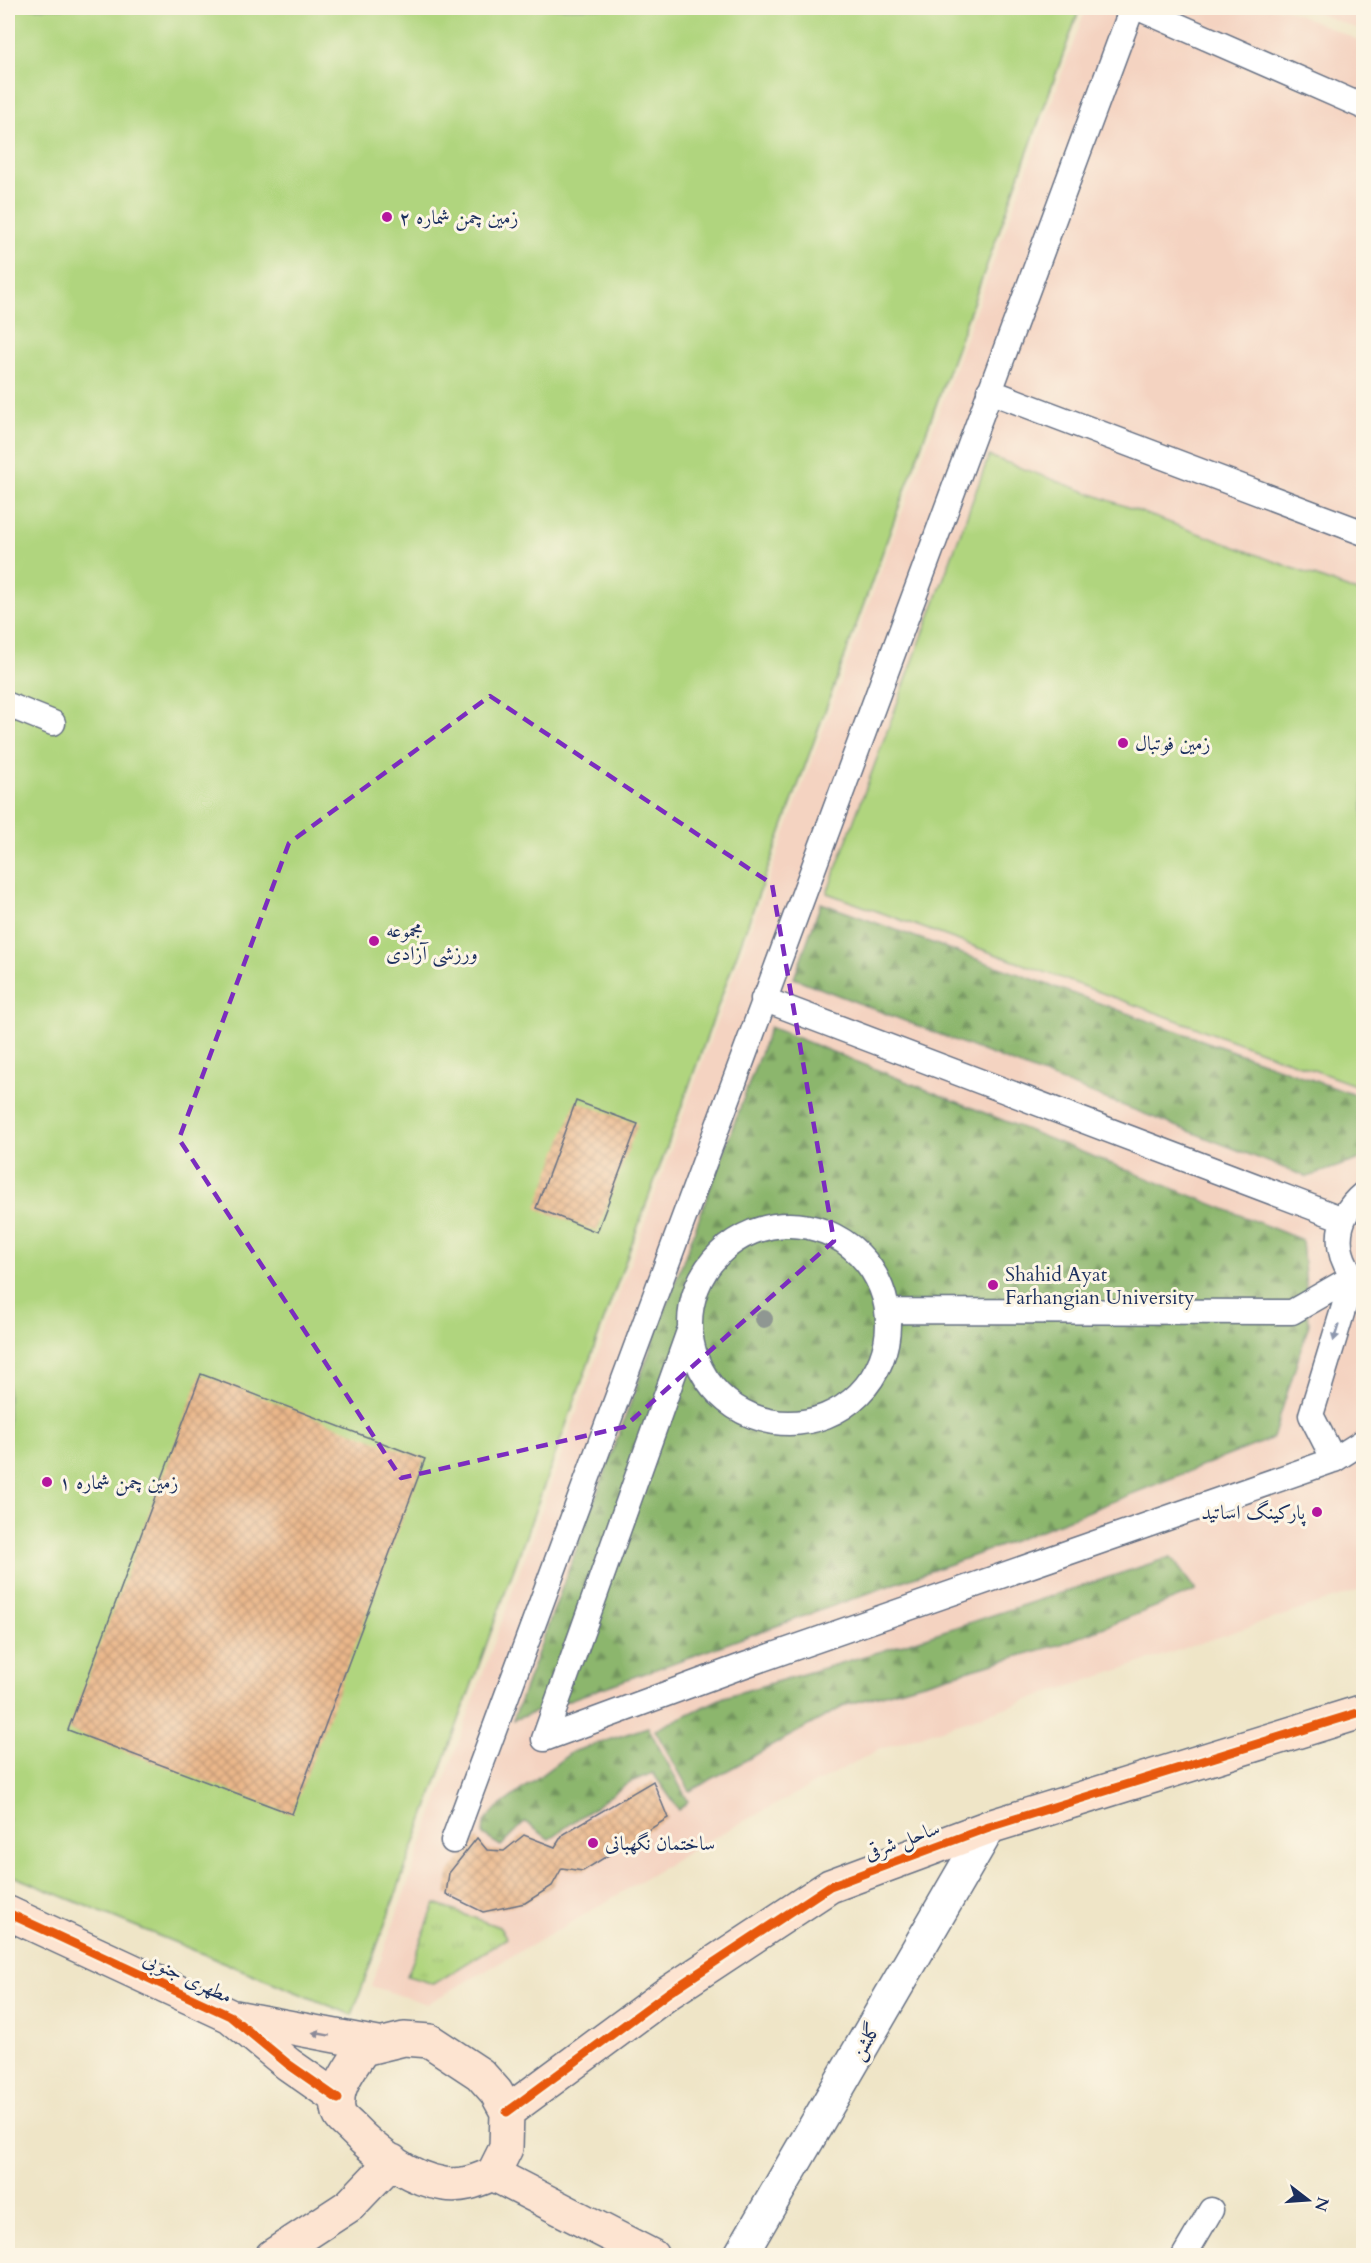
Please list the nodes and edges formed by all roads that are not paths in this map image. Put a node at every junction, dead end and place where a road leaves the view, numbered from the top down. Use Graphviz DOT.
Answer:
graph roads {
  1 [pos="1132,8"];
  2 [pos="1138,8"];
  3 [pos="1364,107"];
  4 [pos="989,391"];
  5 [pos="1364,533"];
  6 [pos="8,705"];
  7 [pos="53,723"];
  8 [pos="763,999"];
  9 [pos="1364,1193"];
  10 [pos="1343,1219"];
  11 [pos="1358,1282"];
  12 [pos="888,1311"];
  13 [pos="689,1331"];
  14 [pos="1364,1441"];
  15 [pos="1334,1460"];
  16 [pos="1364,1712"];
  17 [pos="989,1827"];
  18 [pos="453,1841"];
  19 [pos="8,1913"];
  20 [pos="230,2016"];
  21 [pos="378,2044"];
  22 [pos="338,2099"];
  23 [pos="507,2112"];
  24 [pos="392,2161"];
  25 [pos="493,2174"];
  26 [pos="1211,2210"];
  27 [pos="273,2256"];
  28 [pos="652,2256"];
  29 [pos="740,2256"];
  30 [pos="1184,2256"];
  1 -- 4 [label="lane"];
  2 -- 3 [label="lane"];
  4 -- 5 [label="lane"];
  4 -- 8 [label="lane"];
  6 -- 7 [label="lane"];
  8 -- 10 [label="lane"];
  8 -- 18 [label="lane"];
  9 -- 10 [label="lane"];
  10 -- 11 [label="lane"];
  11 -- 12 [label="lane"];
  11 -- 15 [label="lane, one-way"];
  12 -- 13 [label="lane"];
  12 -- 13 [label="lane"];
  13 -- 15 [label="lane"];
  14 -- 15 [label="lane"];
  16 -- 17 [label="street, ساحل شرقی"];
  17 -- 23 [label="street, ساحل شرقی"];
  17 -- 29 [label="street, گلشن"];
  19 -- 20 [label="street, مطهری جنوبی"];
  21 -- 20 [label="street, one-way"];
  20 -- 22 [label="street, مطهری جنوبی"];
  21 -- 22 [label="street"];
  21 -- 23 [label="street"];
  22 -- 24 [label="street"];
  23 -- 25 [label="street"];
  24 -- 25 [label="street"];
  24 -- 27 [label="street"];
  25 -- 28 [label="street"];
  26 -- 30 [label="lane"];
}
